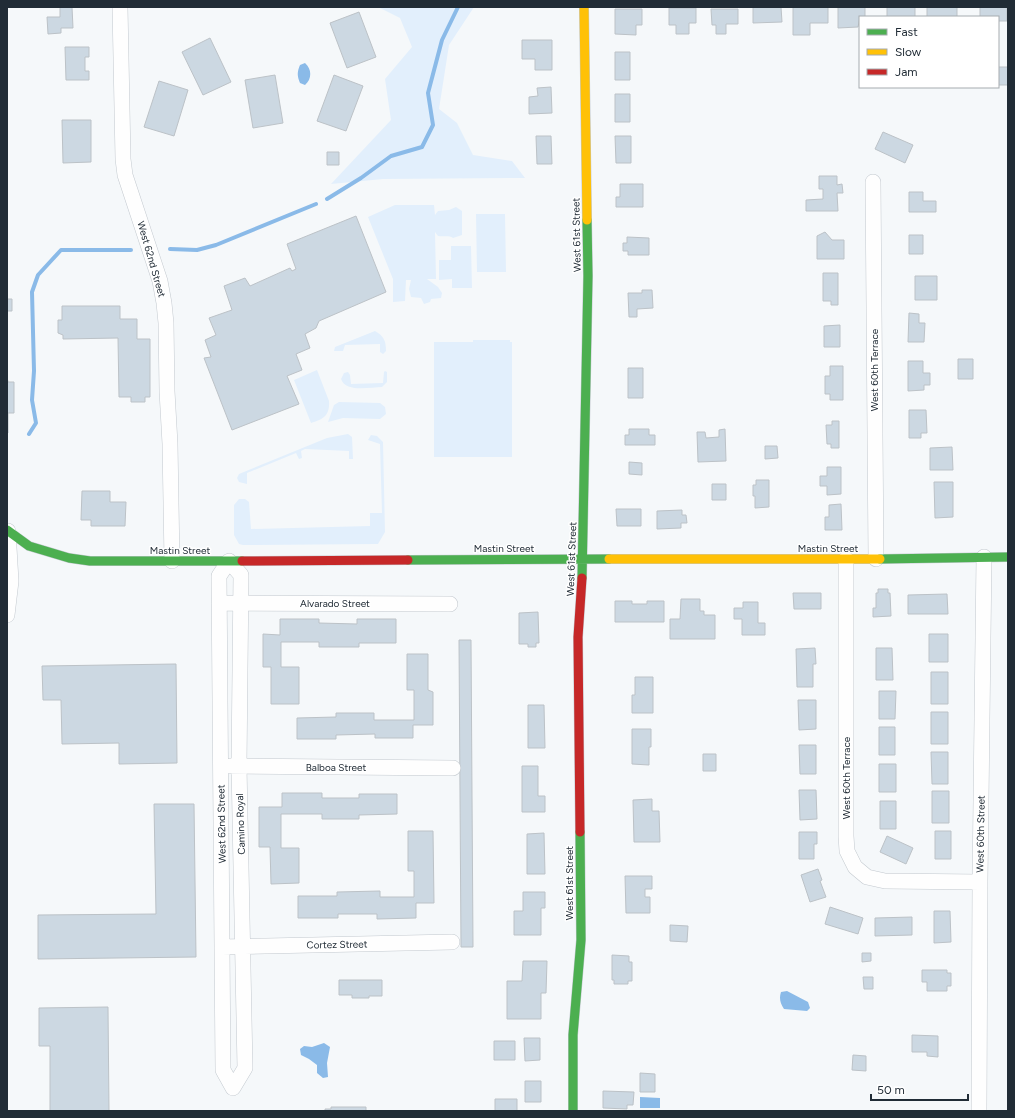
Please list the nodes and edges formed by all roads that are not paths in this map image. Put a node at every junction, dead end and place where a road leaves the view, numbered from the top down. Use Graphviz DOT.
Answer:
graph roads {
  1 [pos="120,7"];
  2 [pos="584,7"];
  3 [pos="873,182"];
  4 [pos="8,530"];
  5 [pos="984,557"];
  6 [pos="1008,557"];
  7 [pos="583,559"];
  8 [pos="846,559"];
  9 [pos="876,559"];
  10 [pos="172,561"];
  11 [pos="229,562"];
  12 [pos="219,603"];
  13 [pos="242,603"];
  14 [pos="450,604"];
  15 [pos="7,615"];
  16 [pos="220,766"];
  17 [pos="239,766"];
  18 [pos="453,768"];
  19 [pos="980,882"];
  20 [pos="452,942"];
  21 [pos="243,946"];
  22 [pos="222,947"];
  23 [pos="233,1088"];
  24 [pos="573,1111"];
  25 [pos="979,1111"];
  1 -- 10 [label="street, West 62nd Street"];
  2 -- 7 [label="street, West 61st Street"];
  3 -- 9 [label="street, West 60th Terrace"];
  4 -- 10 [label="street, Mastin Street"];
  4 -- 15 [label="street"];
  5 -- 6 [label="street, Mastin Street"];
  5 -- 9 [label="street, Mastin Street"];
  5 -- 19 [label="street, West 60th Street"];
  7 -- 8 [label="street, Mastin Street"];
  7 -- 11 [label="street, Mastin Street"];
  7 -- 24 [label="street, West 61st Street"];
  8 -- 9 [label="street, Mastin Street"];
  8 -- 19 [label="street, West 60th Terrace"];
  10 -- 11 [label="street, Mastin Street"];
  11 -- 12 [label="street, West 62nd Street"];
  11 -- 13 [label="street, Camino Royal"];
  12 -- 13 [label="street, Alvarado Street"];
  12 -- 16 [label="street, West 62nd Street"];
  13 -- 14 [label="street, Alvarado Street"];
  13 -- 17 [label="street, Camino Royal"];
  16 -- 17 [label="street, Balboa Street"];
  16 -- 22 [label="street, West 62nd Street"];
  17 -- 18 [label="street, Balboa Street"];
  17 -- 21 [label="street, Camino Royal"];
  19 -- 25 [label="street, West 60th Street"];
  20 -- 21 [label="street, Cortez Street"];
  21 -- 22 [label="street, Cortez Street"];
  21 -- 23 [label="street, Camino Royal"];
  22 -- 23 [label="street, West 62nd Street"];
}
